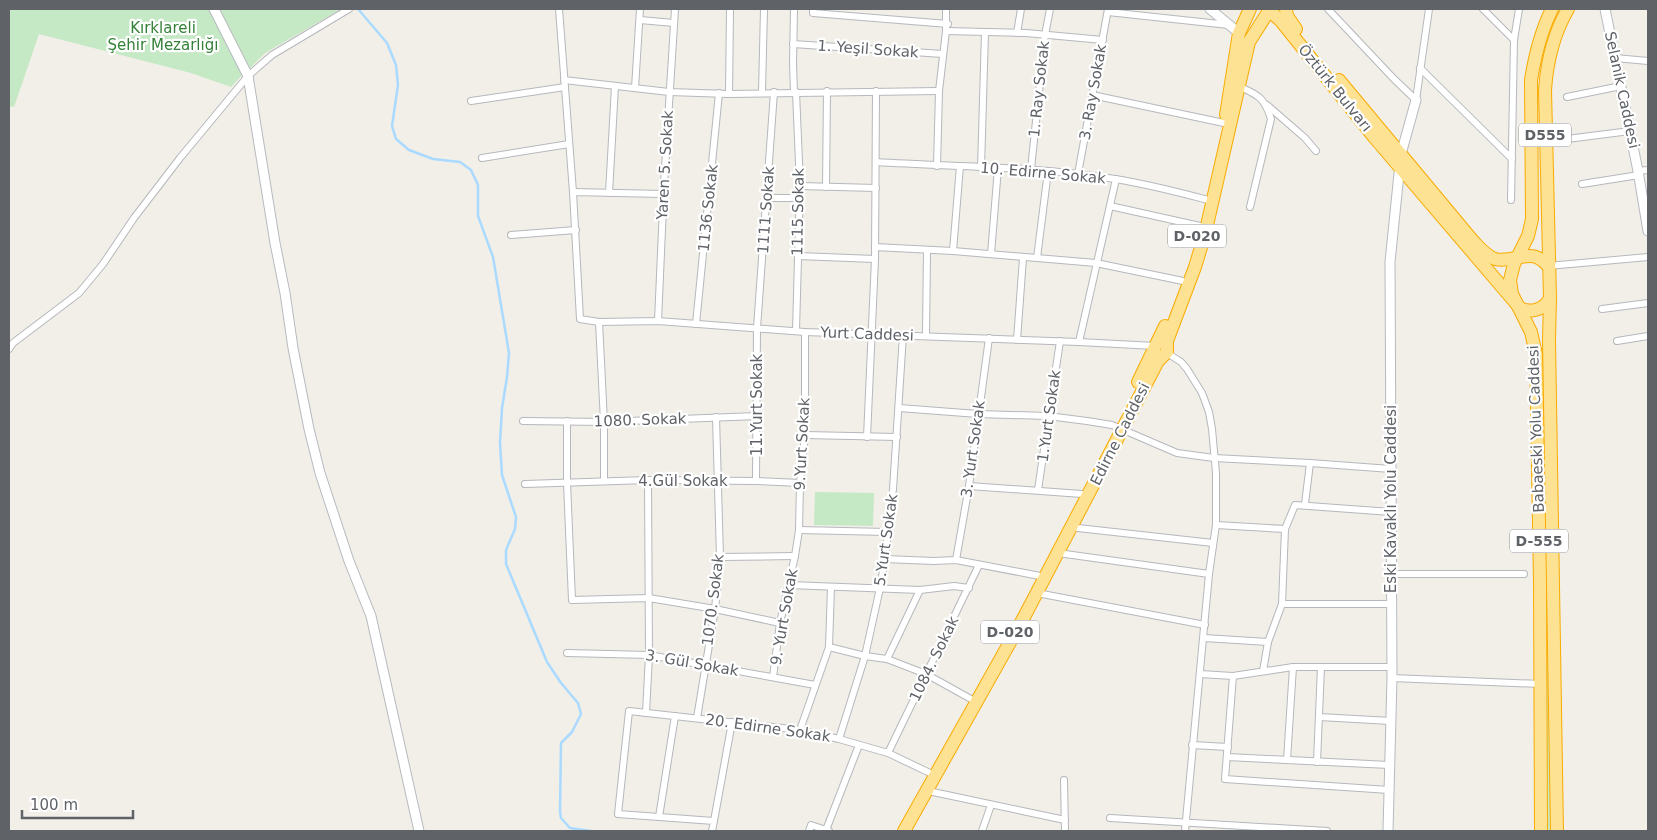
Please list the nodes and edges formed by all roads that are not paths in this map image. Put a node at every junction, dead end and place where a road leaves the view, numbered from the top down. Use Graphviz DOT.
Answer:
graph roads {
  1 [pos="214,9"];
  2 [pos="349,9"];
  3 [pos="559,9"];
  4 [pos="640,9"];
  5 [pos="675,9"];
  6 [pos="730,9"];
  7 [pos="764,9"];
  8 [pos="794,9"];
  9 [pos="813,9"];
  10 [pos="946,9"];
  11 [pos="1020,9"];
  12 [pos="1050,9"];
  13 [pos="1210,9"];
  14 [pos="1250,9"];
  15 [pos="1286,9"];
  16 [pos="1328,9"];
  17 [pos="1429,9"];
  18 [pos="1483,9"];
  19 [pos="1519,9"];
  20 [pos="1552,9"];
  21 [pos="1568,9"];
  22 [pos="1605,9"];
  23 [pos="1108,10"];
  24 [pos="1268,13"];
  25 [pos="640,20"];
  26 [pos="674,23"];
  27 [pos="947,23"];
  28 [pos="1235,29"];
  29 [pos="946,31"];
  30 [pos="985,32"];
  31 [pos="1017,33"];
  32 [pos="1045,36"];
  33 [pos="1103,40"];
  34 [pos="1514,40"];
  35 [pos="793,44"];
  36 [pos="943,54"];
  37 [pos="1615,58"];
  38 [pos="1648,61"];
  39 [pos="1420,68"];
  40 [pos="248,76"];
  41 [pos="565,83"];
  42 [pos="614,86"];
  43 [pos="1621,86"];
  44 [pos="1240,87"];
  45 [pos="635,88"];
  46 [pos="827,91"];
  47 [pos="876,91"];
  48 [pos="939,91"];
  49 [pos="669,92"];
  50 [pos="762,92"];
  51 [pos="774,92"];
  52 [pos="795,92"];
  53 [pos="719,93"];
  54 [pos="729,94"];
  55 [pos="1092,95"];
  56 [pos="1567,97"];
  57 [pos="1416,100"];
  58 [pos="471,101"];
  59 [pos="1267,105"];
  60 [pos="1224,123"];
  61 [pos="1630,131"];
  62 [pos="1567,139"];
  63 [pos="569,144"];
  64 [pos="1316,151"];
  65 [pos="1401,154"];
  66 [pos="482,158"];
  67 [pos="1512,159"];
  68 [pos="876,162"];
  69 [pos="937,166"];
  70 [pos="960,166"];
  71 [pos="981,168"];
  72 [pos="998,168"];
  73 [pos="1400,168"];
  74 [pos="1031,169"];
  75 [pos="1648,170"];
  76 [pos="1048,171"];
  77 [pos="1638,173"];
  78 [pos="1078,174"];
  79 [pos="1116,179"];
  80 [pos="1582,184"];
  81 [pos="800,186"];
  82 [pos="826,186"];
  83 [pos="876,188"];
  84 [pos="573,192"];
  85 [pos="609,193"];
  86 [pos="663,194"];
  87 [pos="766,198"];
  88 [pos="799,198"];
  89 [pos="1208,200"];
  90 [pos="1511,200"];
  91 [pos="1110,206"];
  92 [pos="1250,207"];
  93 [pos="1200,226"];
  94 [pos="576,230"];
  95 [pos="1648,231"];
  96 [pos="511,236"];
  97 [pos="875,247"];
  98 [pos="927,251"];
  99 [pos="953,251"];
  100 [pos="991,254"];
  101 [pos="798,256"];
  102 [pos="1648,257"];
  103 [pos="1023,258"];
  104 [pos="1037,258"];
  105 [pos="1517,258"];
  106 [pos="875,259"];
  107 [pos="1096,263"];
  108 [pos="1548,266"];
  109 [pos="1183,280"];
  110 [pos="1550,298"];
  111 [pos="1648,303"];
  112 [pos="1520,308"];
  113 [pos="1602,309"];
  114 [pos="658,321"];
  115 [pos="599,322"];
  116 [pos="696,324"];
  117 [pos="757,328"];
  118 [pos="796,331"];
  119 [pos="805,332"];
  120 [pos="871,333"];
  121 [pos="903,335"];
  122 [pos="926,336"];
  123 [pos="1648,336"];
  124 [pos="989,338"];
  125 [pos="1017,340"];
  126 [pos="1060,341"];
  127 [pos="1617,341"];
  128 [pos="1079,342"];
  129 [pos="9,349"];
  130 [pos="1161,349"];
  131 [pos="899,408"];
  132 [pos="978,414"];
  133 [pos="757,416"];
  134 [pos="1048,416"];
  135 [pos="716,417"];
  136 [pos="523,421"];
  137 [pos="567,422"];
  138 [pos="604,422"];
  139 [pos="1119,429"];
  140 [pos="805,435"];
  141 [pos="867,436"];
  142 [pos="897,437"];
  143 [pos="1214,458"];
  144 [pos="1310,463"];
  145 [pos="1391,469"];
  146 [pos="648,480"];
  147 [pos="717,480"];
  148 [pos="756,481"];
  149 [pos="604,482"];
  150 [pos="567,483"];
  151 [pos="800,483"];
  152 [pos="525,484"];
  153 [pos="969,486"];
  154 [pos="1038,490"];
  155 [pos="1082,494"];
  156 [pos="1305,504"];
  157 [pos="1391,512"];
  158 [pos="1069,526"];
  159 [pos="1216,526"];
  160 [pos="1285,529"];
  161 [pos="799,530"];
  162 [pos="887,532"];
  163 [pos="1213,544"];
  164 [pos="1058,553"];
  165 [pos="720,556"];
  166 [pos="795,556"];
  167 [pos="885,560"];
  168 [pos="956,560"];
  169 [pos="979,565"];
  170 [pos="1209,574"];
  171 [pos="1391,574"];
  172 [pos="1524,574"];
  173 [pos="1040,576"];
  174 [pos="789,585"];
  175 [pos="831,587"];
  176 [pos="880,588"];
  177 [pos="969,588"];
  178 [pos="920,590"];
  179 [pos="1037,593"];
  180 [pos="649,598"];
  181 [pos="1282,604"];
  182 [pos="1392,604"];
  183 [pos="715,609"];
  184 [pos="780,623"];
  185 [pos="1205,625"];
  186 [pos="1204,638"];
  187 [pos="1268,642"];
  188 [pos="829,647"];
  189 [pos="567,653"];
  190 [pos="649,655"];
  191 [pos="865,656"];
  192 [pos="887,659"];
  193 [pos="705,665"];
  194 [pos="1321,666"];
  195 [pos="1293,667"];
  196 [pos="1392,667"];
  197 [pos="1263,671"];
  198 [pos="926,674"];
  199 [pos="1200,674"];
  200 [pos="1234,676"];
  201 [pos="773,677"];
  202 [pos="1392,678"];
  203 [pos="1541,684"];
  204 [pos="815,685"];
  205 [pos="971,700"];
  206 [pos="646,713"];
  207 [pos="675,716"];
  208 [pos="1319,717"];
  209 [pos="697,718"];
  210 [pos="1390,721"];
  211 [pos="732,722"];
  212 [pos="800,730"];
  213 [pos="839,739"];
  214 [pos="859,745"];
  215 [pos="1192,745"];
  216 [pos="1228,747"];
  217 [pos="888,753"];
  218 [pos="1227,757"];
  219 [pos="1287,760"];
  220 [pos="1317,762"];
  221 [pos="1389,765"];
  222 [pos="930,772"];
  223 [pos="1064,780"];
  224 [pos="1389,790"];
  225 [pos="933,792"];
  226 [pos="991,805"];
  227 [pos="660,817"];
  228 [pos="1110,818"];
  229 [pos="1065,820"];
  230 [pos="714,821"];
  231 [pos="1185,822"];
  232 [pos="1230,828"];
  233 [pos="419,831"];
  234 [pos="712,831"];
  235 [pos="809,831"];
  236 [pos="827,831"];
  237 [pos="895,831"];
  238 [pos="904,831"];
  239 [pos="982,831"];
  240 [pos="1065,831"];
  241 [pos="1185,831"];
  242 [pos="1327,831"];
  243 [pos="1388,831"];
  244 [pos="1540,831"];
  245 [pos="1557,831"];
  1 -- 40 [label="street"];
  2 -- 40 [label="street"];
  3 -- 41 [label="street"];
  4 -- 25 [label="street"];
  5 -- 26 [label="street, Yaren 5. Sokak"];
  6 -- 54 [label="street"];
  7 -- 50 [label="street"];
  8 -- 35 [label="street, 1115 Sokak"];
  9 -- 27 [label="street"];
  10 -- 27 [label="street"];
  11 -- 31 [label="street"];
  12 -- 32 [label="street, 1. Ray Sokak"];
  13 -- 28 [label="street"];
  14 -- 28 [label="highway, Edirne Caddesi / D-020"];
  15 -- 65 [label="highway, Öztürk Bulvarı"];
  16 -- 57 [label="street"];
  17 -- 39 [label="street"];
  18 -- 34 [label="street"];
  19 -- 34 [label="street"];
  20 -- 105 [label="highway, Babaeski Yolu Caddesi / D-555"];
  21 -- 108 [label="highway, Babaeski Yolu Caddesi / D555"];
  22 -- 37 [label="street, Selanik Caddesi"];
  23 -- 28 [label="street"];
  23 -- 33 [label="street, 3. Ray Sokak"];
  24 -- 44 [label="highway, Edirne Caddesi / D-020"];
  24 -- 73 [label="highway, Öztürk Bulvarı / D-020"];
  25 -- 26 [label="street"];
  25 -- 45 [label="street"];
  26 -- 49 [label="street, Yaren 5. Sokak"];
  27 -- 29 [label="street"];
  28 -- 60 [label="highway, Edirne Caddesi / D-020"];
  29 -- 30 [label="street"];
  29 -- 36 [label="street"];
  30 -- 31 [label="street"];
  30 -- 71 [label="street"];
  31 -- 32 [label="street"];
  32 -- 33 [label="street"];
  32 -- 74 [label="street, 1. Ray Sokak"];
  33 -- 55 [label="street, 3. Ray Sokak"];
  34 -- 67 [label="street"];
  35 -- 36 [label="street, 1. Yeşil Sokak"];
  35 -- 52 [label="street, 1115 Sokak"];
  36 -- 48 [label="street"];
  37 -- 38 [label="street"];
  37 -- 43 [label="street, Selanik Caddesi"];
  39 -- 57 [label="street"];
  39 -- 67 [label="street"];
  40 -- 129 [label="street"];
  40 -- 233 [label="street"];
  41 -- 42 [label="street"];
  41 -- 58 [label="street"];
  41 -- 63 [label="street"];
  42 -- 45 [label="street"];
  42 -- 85 [label="street"];
  43 -- 56 [label="street"];
  43 -- 61 [label="street, Selanik Caddesi"];
  44 -- 59 [label="street"];
  44 -- 130 [label="highway, Edirne Caddesi / D-020"];
  45 -- 49 [label="street"];
  46 -- 47 [label="street"];
  46 -- 52 [label="street"];
  46 -- 82 [label="street"];
  47 -- 48 [label="street"];
  47 -- 68 [label="street"];
  48 -- 69 [label="street"];
  49 -- 53 [label="street"];
  49 -- 86 [label="street, Yaren 5. Sokak"];
  50 -- 51 [label="street"];
  50 -- 54 [label="street"];
  51 -- 52 [label="street"];
  51 -- 87 [label="street, 1111 Sokak"];
  52 -- 81 [label="street, 1115 Sokak"];
  53 -- 54 [label="street"];
  53 -- 116 [label="street, 1136 Sokak"];
  55 -- 60 [label="street"];
  55 -- 78 [label="street, 3. Ray Sokak"];
  57 -- 65 [label="street"];
  59 -- 64 [label="street"];
  59 -- 92 [label="street"];
  60 -- 89 [label="highway, Edirne Caddesi / D-020"];
  61 -- 62 [label="street"];
  61 -- 77 [label="street, Selanik Caddesi"];
  63 -- 66 [label="street"];
  63 -- 84 [label="street"];
  65 -- 73 [label="street"];
  65 -- 105 [label="highway, Öztürk Bulvarı"];
  67 -- 90 [label="street"];
  68 -- 69 [label="street, 10. Edirne Sokak"];
  68 -- 83 [label="street"];
  69 -- 70 [label="street, 10. Edirne Sokak"];
  70 -- 71 [label="street, 10. Edirne Sokak"];
  70 -- 99 [label="street"];
  71 -- 72 [label="street, 10. Edirne Sokak"];
  72 -- 74 [label="street, 10. Edirne Sokak"];
  72 -- 100 [label="street"];
  73 -- 112 [label="highway, Öztürk Bulvarı / D-020"];
  73 -- 145 [label="street, Eski Kavaklı Yolu Caddesi"];
  74 -- 76 [label="street, 10. Edirne Sokak"];
  75 -- 77 [label="street"];
  76 -- 78 [label="street, 10. Edirne Sokak"];
  76 -- 104 [label="street"];
  77 -- 80 [label="street"];
  77 -- 95 [label="street, Selanik Caddesi"];
  78 -- 79 [label="street, 10. Edirne Sokak"];
  79 -- 89 [label="street, 10. Edirne Sokak"];
  79 -- 91 [label="street"];
  81 -- 82 [label="street"];
  81 -- 88 [label="street, 1115 Sokak"];
  82 -- 83 [label="street"];
  83 -- 97 [label="street"];
  84 -- 85 [label="street"];
  84 -- 94 [label="street"];
  85 -- 86 [label="street"];
  86 -- 114 [label="street, Yaren 5. Sokak"];
  87 -- 88 [label="street"];
  87 -- 117 [label="street, 1111 Sokak"];
  88 -- 101 [label="street, 1115 Sokak"];
  89 -- 93 [label="highway, Edirne Caddesi / D-020"];
  91 -- 93 [label="street"];
  91 -- 107 [label="street"];
  93 -- 109 [label="highway, Edirne Caddesi / D-020"];
  94 -- 96 [label="street"];
  94 -- 115 [label="street, Yurt Caddesi"];
  97 -- 98 [label="street"];
  97 -- 106 [label="street"];
  98 -- 99 [label="street"];
  98 -- 122 [label="street"];
  99 -- 100 [label="street"];
  100 -- 103 [label="street"];
  101 -- 106 [label="street"];
  101 -- 118 [label="street, 1115 Sokak"];
  102 -- 108 [label="street"];
  103 -- 104 [label="street"];
  103 -- 125 [label="street"];
  104 -- 107 [label="street"];
  105 -- 108 [label="highway"];
  105 -- 112 [label="highway, Babaeski Yolu Caddesi / D-555"];
  106 -- 120 [label="street"];
  107 -- 109 [label="street"];
  107 -- 128 [label="street"];
  108 -- 110 [label="highway, Babaeski Yolu Caddesi / D-555"];
  109 -- 130 [label="highway, Edirne Caddesi / D-020"];
  110 -- 112 [label="highway"];
  110 -- 245 [label="highway, Babaeski Yolu Caddesi / D-555"];
  111 -- 113 [label="street"];
  112 -- 203 [label="highway, Babaeski Yolu Caddesi / D-555"];
  114 -- 115 [label="street, Yurt Caddesi"];
  114 -- 116 [label="street, Yurt Caddesi"];
  115 -- 138 [label="street"];
  116 -- 117 [label="street, Yurt Caddesi"];
  117 -- 118 [label="street, Yurt Caddesi"];
  117 -- 133 [label="street, 11.Yurt Sokak"];
  118 -- 119 [label="street, Yurt Caddesi"];
  119 -- 120 [label="street, Yurt Caddesi"];
  119 -- 140 [label="street, 9.Yurt Sokak"];
  120 -- 121 [label="street, Yurt Caddesi"];
  120 -- 141 [label="street"];
  121 -- 122 [label="street, Yurt Caddesi"];
  121 -- 131 [label="street, 5.Yurt Sokak"];
  122 -- 124 [label="street, Yurt Caddesi"];
  123 -- 127 [label="street"];
  124 -- 125 [label="street, Yurt Caddesi"];
  124 -- 132 [label="street, 3. Yurt Sokak"];
  125 -- 126 [label="street, Yurt Caddesi"];
  126 -- 128 [label="street, Yurt Caddesi"];
  126 -- 134 [label="street, 1.Yurt Sokak"];
  128 -- 130 [label="street, Yurt Caddesi"];
  130 -- 139 [label="highway, Edirne Caddesi"];
  130 -- 143 [label="street"];
  131 -- 132 [label="street"];
  131 -- 142 [label="street, 5.Yurt Sokak"];
  132 -- 134 [label="street"];
  132 -- 153 [label="street, 3. Yurt Sokak"];
  133 -- 135 [label="street, 1080. Sokak"];
  133 -- 148 [label="street, 11.Yurt Sokak"];
  134 -- 139 [label="street"];
  134 -- 154 [label="street, 1.Yurt Sokak"];
  135 -- 138 [label="street, 1080. Sokak"];
  135 -- 147 [label="street, 1070. Sokak"];
  136 -- 137 [label="street, 1080. Sokak"];
  137 -- 138 [label="street, 1080. Sokak"];
  137 -- 150 [label="street"];
  138 -- 149 [label="street"];
  139 -- 143 [label="street"];
  139 -- 155 [label="highway, Edirne Caddesi / D-020"];
  139 -- 158 [label="highway, Edirne Caddesi"];
  140 -- 141 [label="street"];
  140 -- 151 [label="street, 9.Yurt Sokak"];
  141 -- 142 [label="street"];
  142 -- 162 [label="street, 5.Yurt Sokak"];
  143 -- 144 [label="street"];
  143 -- 159 [label="street"];
  144 -- 145 [label="street"];
  144 -- 156 [label="street"];
  145 -- 157 [label="street, Eski Kavaklı Yolu Caddesi"];
  146 -- 147 [label="street, 4.Gül Sokak"];
  146 -- 149 [label="street, 4.Gül Sokak"];
  146 -- 180 [label="street"];
  147 -- 148 [label="street, 4.Gül Sokak"];
  147 -- 165 [label="street, 1070. Sokak"];
  148 -- 151 [label="street, 4.Gül Sokak"];
  149 -- 150 [label="street, 4.Gül Sokak"];
  150 -- 152 [label="street, 4.Gül Sokak"];
  150 -- 180 [label="street"];
  151 -- 161 [label="street, 9.Yurt Sokak"];
  153 -- 154 [label="street"];
  153 -- 168 [label="street, 3. Yurt Sokak"];
  154 -- 155 [label="street"];
  155 -- 158 [label="highway, Edirne Caddesi / D-020"];
  156 -- 157 [label="street"];
  156 -- 160 [label="street"];
  157 -- 171 [label="street, Eski Kavaklı Yolu Caddesi"];
  158 -- 163 [label="street"];
  158 -- 164 [label="highway, Edirne Caddesi"];
  158 -- 173 [label="highway, Edirne Caddesi / D-020"];
  159 -- 160 [label="street"];
  159 -- 163 [label="street"];
  160 -- 181 [label="street"];
  161 -- 162 [label="street"];
  161 -- 166 [label="street, 9.Yurt Sokak"];
  162 -- 167 [label="street, 5.Yurt Sokak"];
  163 -- 170 [label="street"];
  164 -- 170 [label="street"];
  164 -- 179 [label="highway, Edirne Caddesi"];
  165 -- 166 [label="street"];
  165 -- 183 [label="street, 1070. Sokak"];
  166 -- 174 [label="street, 9. Yurt Sokak"];
  167 -- 168 [label="street"];
  167 -- 176 [label="street, 5.Yurt Sokak"];
  168 -- 169 [label="street"];
  169 -- 173 [label="street"];
  169 -- 177 [label="street, 1084. Sokak"];
  170 -- 185 [label="street"];
  171 -- 172 [label="street"];
  171 -- 182 [label="street, Eski Kavaklı Yolu Caddesi"];
  173 -- 205 [label="highway, Edirne Caddesi / D-020"];
  174 -- 175 [label="street"];
  174 -- 184 [label="street, 9. Yurt Sokak"];
  175 -- 176 [label="street"];
  175 -- 188 [label="street"];
  176 -- 178 [label="street"];
  176 -- 191 [label="street, 5.Yurt Sokak"];
  177 -- 178 [label="street"];
  177 -- 198 [label="street, 1084. Sokak"];
  178 -- 192 [label="street"];
  179 -- 185 [label="street"];
  179 -- 238 [label="highway, Edirne Caddesi"];
  180 -- 183 [label="street"];
  180 -- 190 [label="street"];
  181 -- 182 [label="street"];
  181 -- 187 [label="street"];
  182 -- 196 [label="street, Eski Kavaklı Yolu Caddesi"];
  183 -- 184 [label="street"];
  183 -- 193 [label="street, 1070. Sokak"];
  184 -- 201 [label="street, 9. Yurt Sokak"];
  185 -- 186 [label="street"];
  186 -- 187 [label="street"];
  186 -- 199 [label="street"];
  187 -- 197 [label="street"];
  188 -- 191 [label="street"];
  188 -- 204 [label="street"];
  189 -- 190 [label="street, 3. Gül Sokak"];
  190 -- 193 [label="street, 3. Gül Sokak"];
  190 -- 206 [label="street"];
  191 -- 192 [label="street"];
  191 -- 213 [label="street, 5.Yurt Sokak"];
  192 -- 198 [label="street"];
  193 -- 201 [label="street, 3. Gül Sokak"];
  193 -- 209 [label="street, 1070. Sokak"];
  194 -- 195 [label="street"];
  194 -- 196 [label="street"];
  194 -- 208 [label="street"];
  195 -- 197 [label="street"];
  195 -- 219 [label="street"];
  196 -- 202 [label="street, Eski Kavaklı Yolu Caddesi"];
  197 -- 200 [label="street"];
  198 -- 205 [label="street"];
  198 -- 217 [label="street, 1084. Sokak"];
  199 -- 200 [label="street"];
  199 -- 215 [label="street"];
  200 -- 216 [label="street"];
  201 -- 204 [label="street, 3. Gül Sokak"];
  202 -- 203 [label="street"];
  202 -- 210 [label="street, Eski Kavaklı Yolu Caddesi"];
  203 -- 244 [label="highway, Babaeski Yolu Caddesi / D-555"];
  204 -- 212 [label="street"];
  205 -- 222 [label="highway, Edirne Caddesi / D-020"];
  206 -- 207 [label="street, 20. Edirne Sokak"];
  206 -- 227 [label="street, 20. Edirne Sokak"];
  207 -- 209 [label="street, 20. Edirne Sokak"];
  207 -- 227 [label="street"];
  208 -- 210 [label="street"];
  208 -- 220 [label="street"];
  209 -- 211 [label="street, 20. Edirne Sokak"];
  210 -- 221 [label="street, Eski Kavaklı Yolu Caddesi"];
  211 -- 212 [label="street, 20. Edirne Sokak"];
  211 -- 230 [label="street"];
  212 -- 213 [label="street, 20. Edirne Sokak"];
  213 -- 214 [label="street, 20. Edirne Sokak"];
  214 -- 217 [label="street, 20. Edirne Sokak"];
  214 -- 236 [label="street"];
  215 -- 216 [label="street"];
  215 -- 231 [label="street"];
  216 -- 218 [label="street"];
  217 -- 222 [label="street, 20. Edirne Sokak"];
  218 -- 219 [label="street"];
  218 -- 224 [label="street"];
  219 -- 220 [label="street"];
  220 -- 221 [label="street"];
  221 -- 224 [label="street, Eski Kavaklı Yolu Caddesi"];
  222 -- 237 [label="highway, Edirne Caddesi / D-020"];
  223 -- 229 [label="street"];
  224 -- 243 [label="street, Eski Kavaklı Yolu Caddesi"];
  225 -- 226 [label="street"];
  226 -- 229 [label="street"];
  226 -- 239 [label="street"];
  227 -- 230 [label="street"];
  228 -- 231 [label="street"];
  229 -- 240 [label="street"];
  230 -- 234 [label="street"];
  231 -- 232 [label="street"];
  231 -- 241 [label="street"];
  232 -- 242 [label="street"];
  235 -- 236 [label="street"];
}
